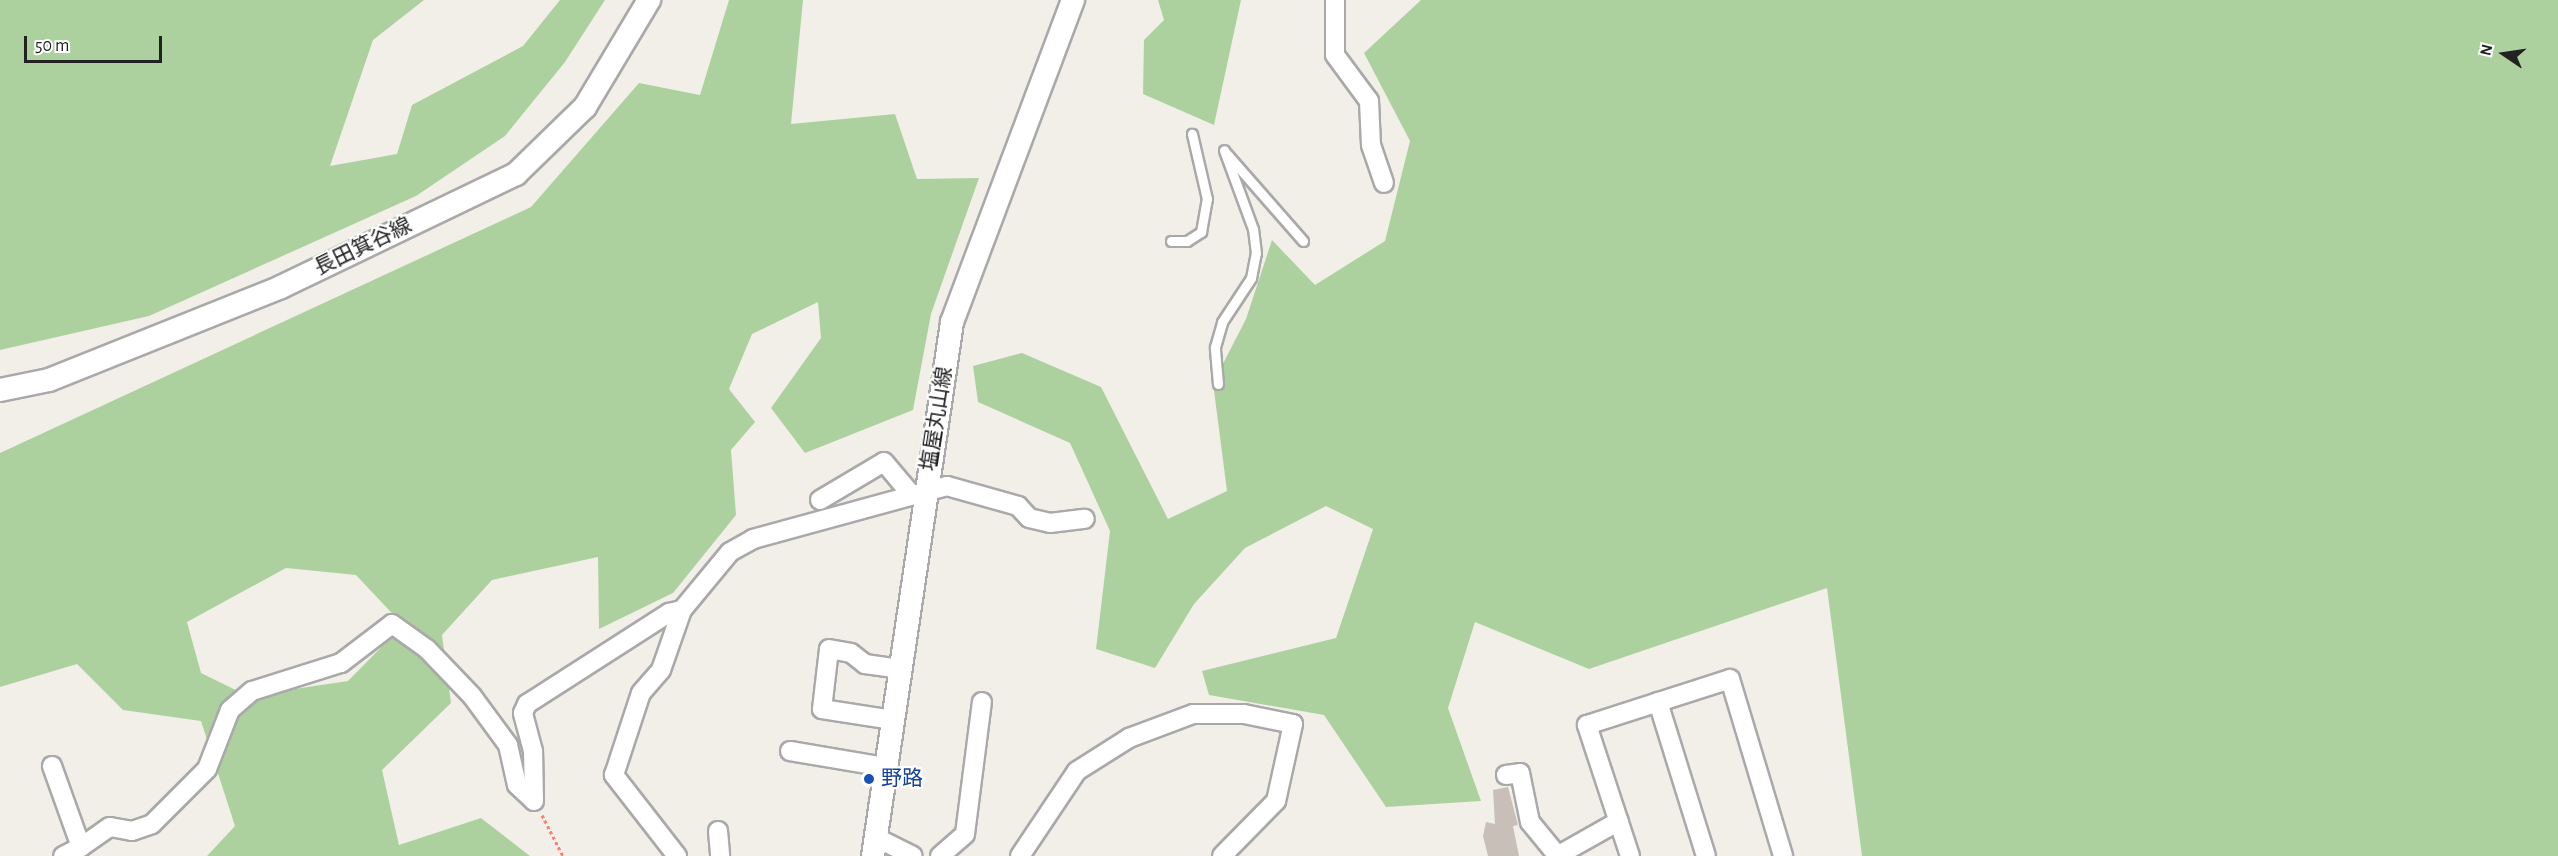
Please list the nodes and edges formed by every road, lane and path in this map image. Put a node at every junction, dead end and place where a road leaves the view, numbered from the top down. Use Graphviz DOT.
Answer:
graph roads {
  1 [pos="649,0"];
  2 [pos="1073,0"];
  3 [pos="1335,0"];
  4 [pos="1192,134"];
  5 [pos="1384,183"];
  6 [pos="1171,241"];
  7 [pos="1304,241"];
  8 [pos="1218,384"];
  9 [pos="0,390"];
  10 [pos="918,490"];
  11 [pos="820,500"];
  12 [pos="1085,519"];
  13 [pos="682,610"];
  14 [pos="900,669"];
  15 [pos="982,702"];
  16 [pos="1658,702"];
  17 [pos="892,720"];
  18 [pos="790,751"];
  19 [pos="52,766"];
  20 [pos="886,767"];
  21 [pos="1506,775"];
  22 [pos="534,801"];
  23 [pos="1619,821"];
  24 [pos="718,831"];
  25 [pos="81,846"];
  26 [pos="874,847"];
  27 [pos="63,856"];
  28 [pos="563,856"];
  29 [pos="677,856"];
  30 [pos="720,856"];
  31 [pos="913,856"];
  32 [pos="940,856"];
  33 [pos="1020,856"];
  34 [pos="1222,856"];
  35 [pos="1557,856"];
  36 [pos="1630,856"];
  37 [pos="1706,856"];
  38 [pos="1783,856"];
  1 -- 9 [label="street, 長田箕谷線"];
  2 -- 10 [label="street, 塩屋丸山線"];
  3 -- 5 [label="street"];
  4 -- 6 [label="lane"];
  7 -- 8 [label="lane"];
  10 -- 11 [label="street"];
  10 -- 12 [label="street"];
  10 -- 13 [label="street"];
  10 -- 14 [label="street, 塩屋丸山線"];
  13 -- 22 [label="street"];
  13 -- 29 [label="street"];
  14 -- 17 [label="street, 塩屋丸山線"];
  14 -- 17 [label="street"];
  15 -- 32 [label="street"];
  16 -- 23 [label="street"];
  16 -- 37 [label="street"];
  16 -- 38 [label="street"];
  17 -- 20 [label="street, 塩屋丸山線"];
  18 -- 20 [label="street"];
  19 -- 25 [label="street"];
  20 -- 26 [label="street, 塩屋丸山線"];
  21 -- 35 [label="street"];
  22 -- 25 [label="street"];
  22 -- 28 [label="path"];
  23 -- 35 [label="street"];
  23 -- 36 [label="street"];
  24 -- 30 [label="street"];
  25 -- 27 [label="street"];
  26 -- 31 [label="street"];
  33 -- 34 [label="street"];
}
